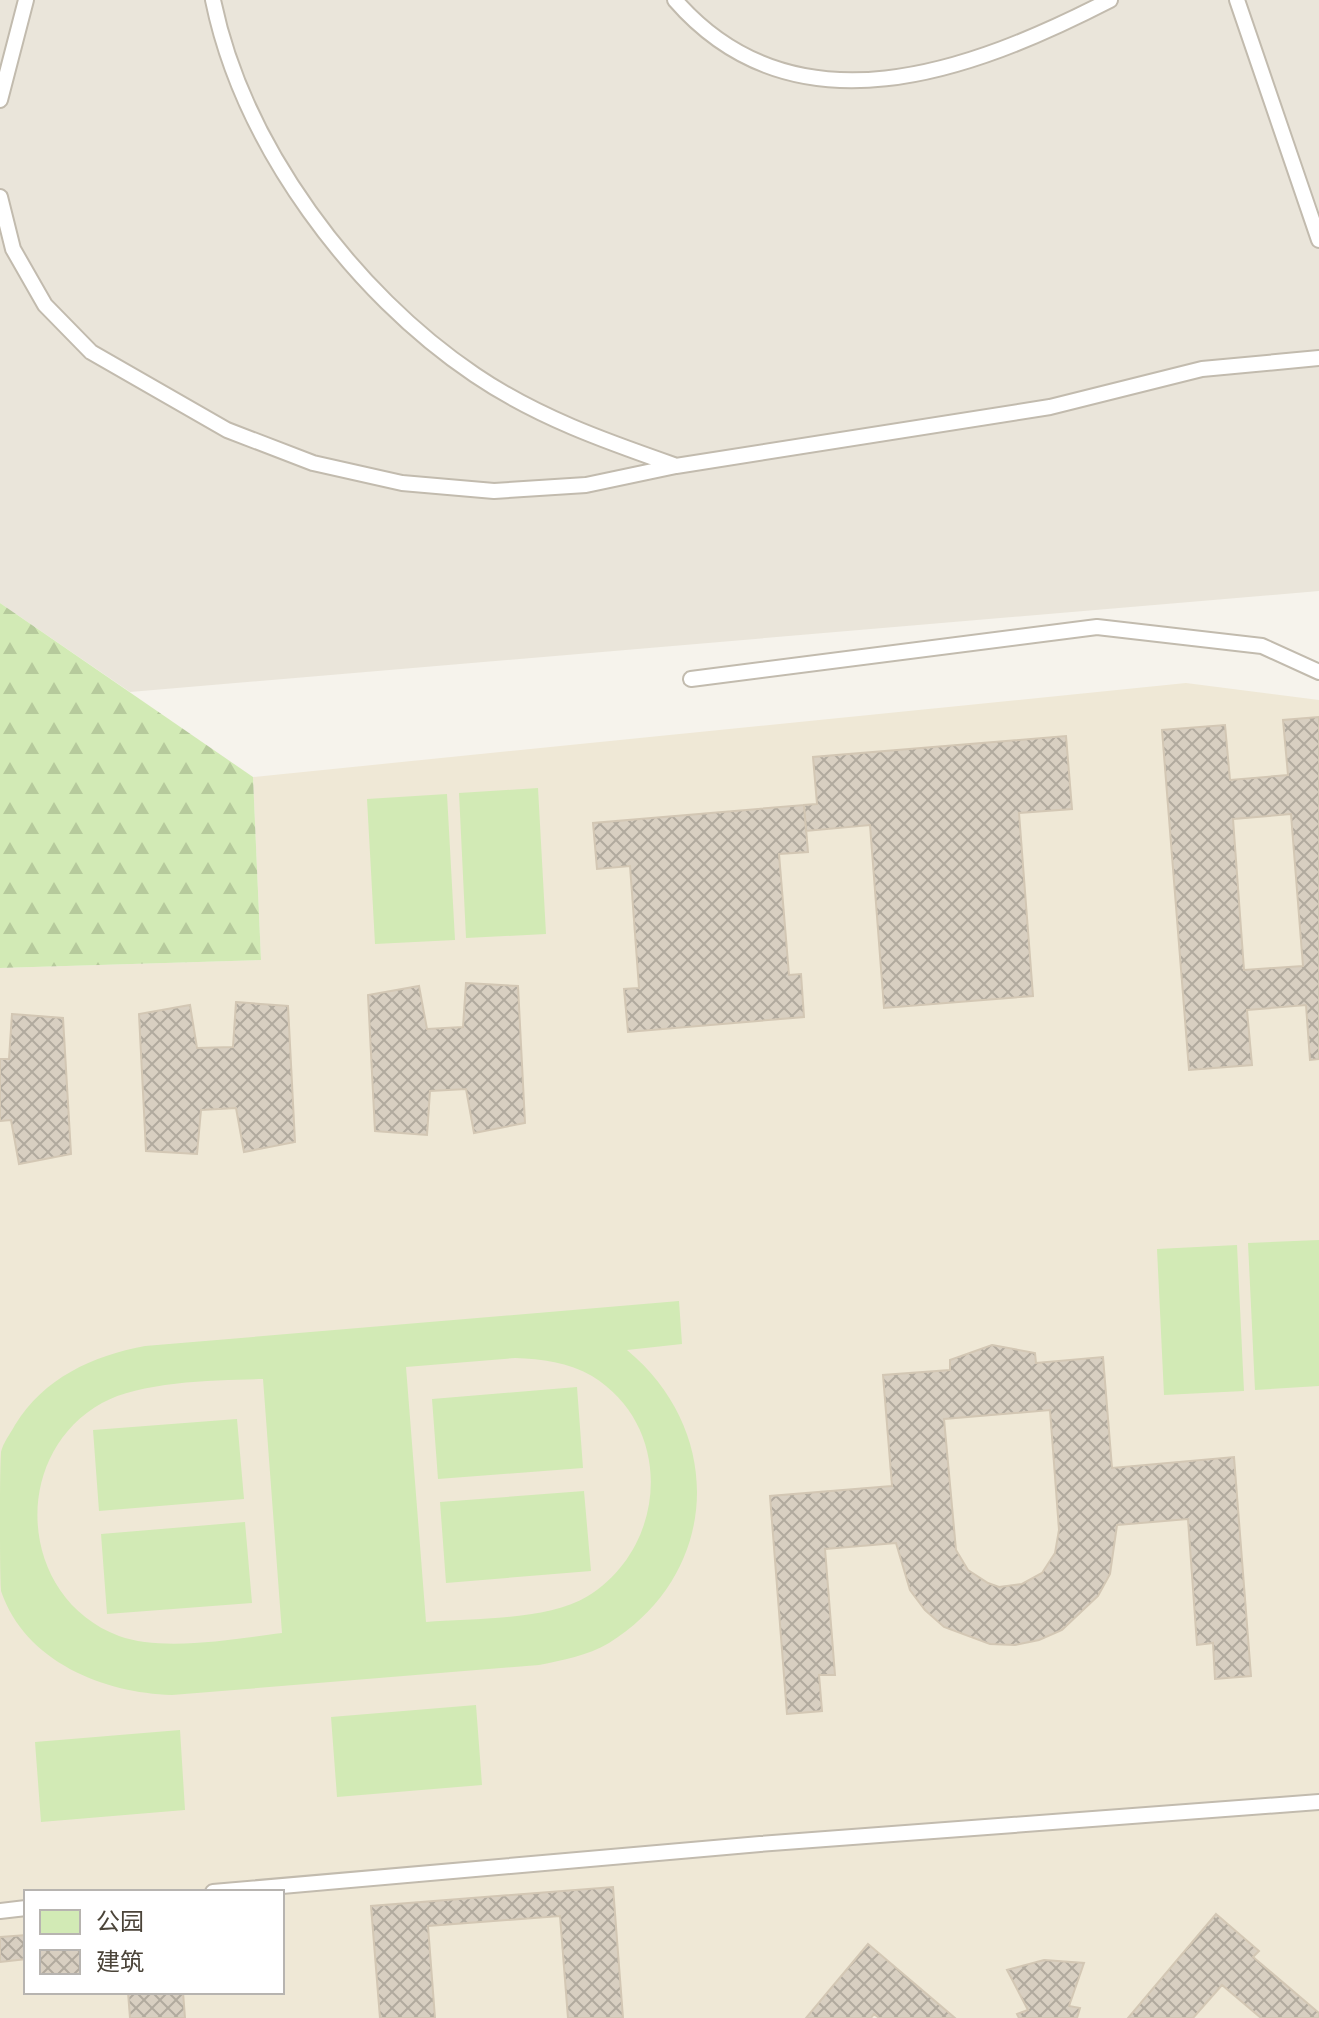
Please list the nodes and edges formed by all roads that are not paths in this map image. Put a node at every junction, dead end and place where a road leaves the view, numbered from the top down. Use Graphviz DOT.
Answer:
graph roads {
  1 [pos="26,0"];
  2 [pos="213,0"];
  3 [pos="675,0"];
  4 [pos="1110,0"];
  5 [pos="1237,0"];
  6 [pos="0,100"];
  7 [pos="0,197"];
  8 [pos="1319,240"];
  9 [pos="1319,358"];
  10 [pos="676,466"];
  11 [pos="1319,672"];
  12 [pos="691,679"];
  13 [pos="1319,1802"];
  14 [pos="236,1890"];
  15 [pos="24,1908"];
  16 [pos="0,1911"];
  1 -- 6 [label="lane"];
  2 -- 10 [label="lane"];
  3 -- 4 [label="lane"];
  5 -- 8 [label="lane"];
  7 -- 10 [label="lane"];
  9 -- 10 [label="lane"];
  11 -- 12 [label="lane"];
  13 -- 14 [label="lane"];
  15 -- 16 [label="lane"];
}
